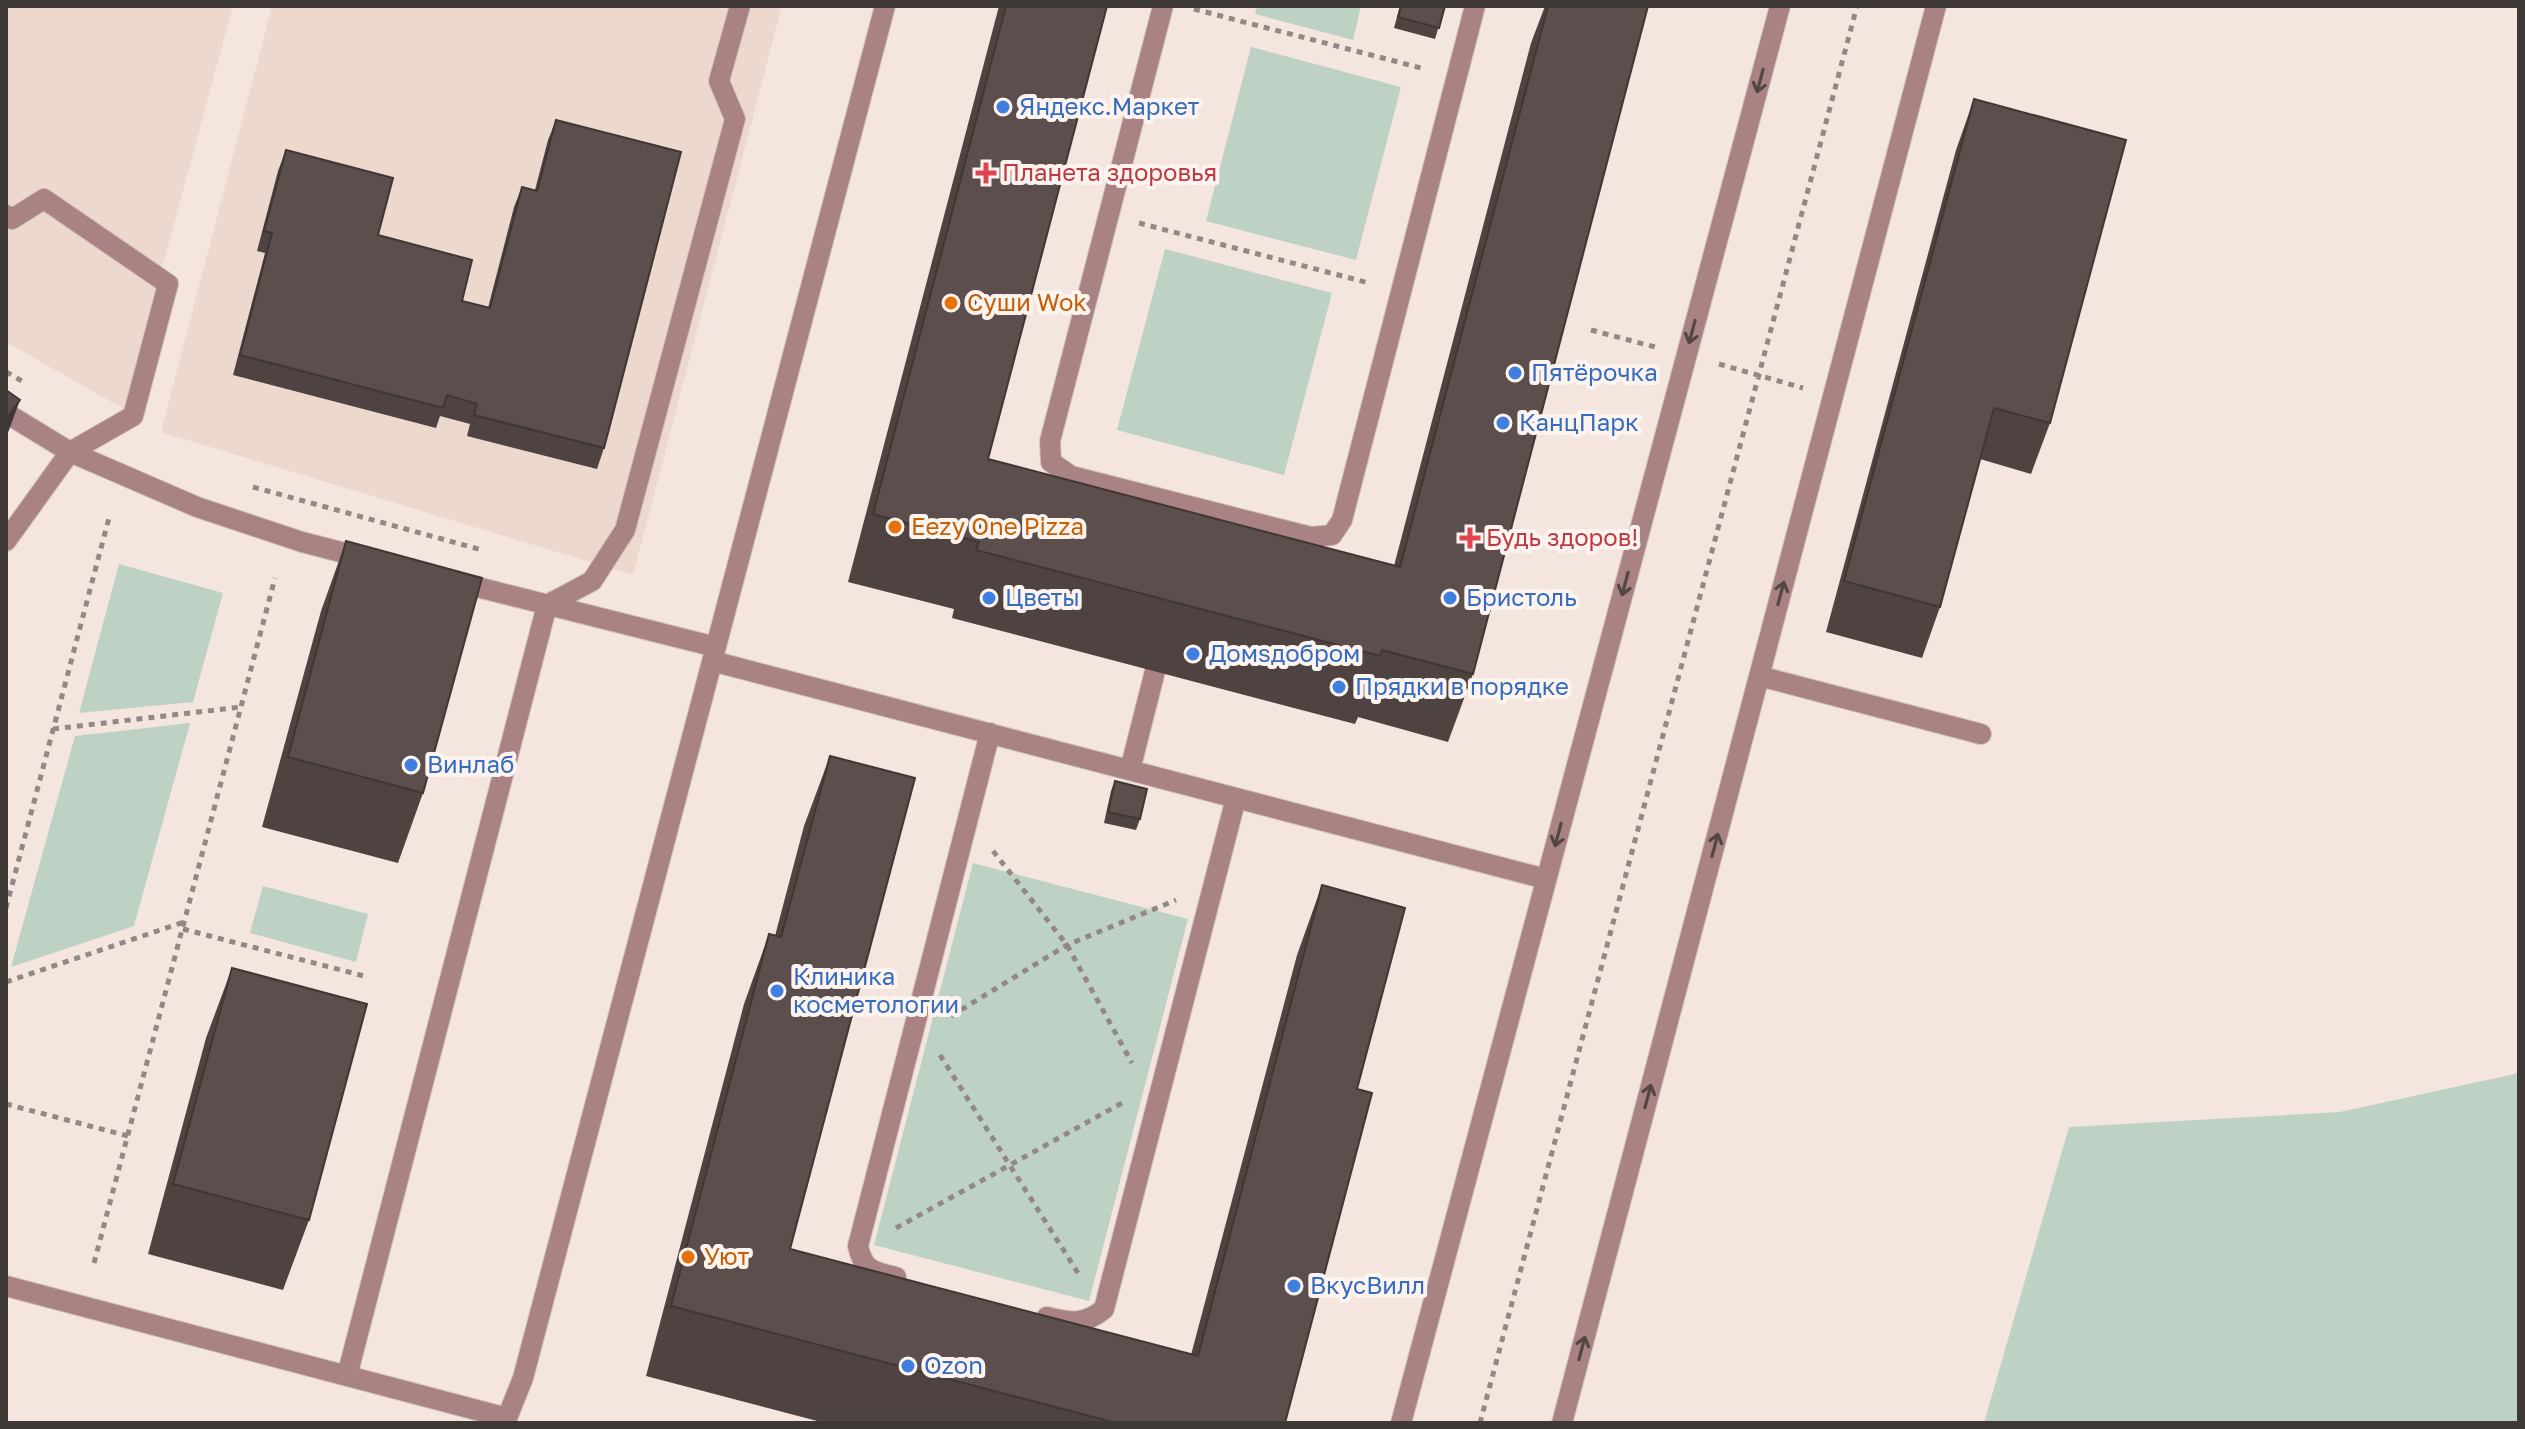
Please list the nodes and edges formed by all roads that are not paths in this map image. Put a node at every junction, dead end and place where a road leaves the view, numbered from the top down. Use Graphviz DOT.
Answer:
graph roads {
  1 [pos="740,6"];
  2 [pos="885,6"];
  3 [pos="1163,6"];
  4 [pos="1475,6"];
  5 [pos="1780,6"];
  6 [pos="1936,6"];
  7 [pos="6,215"];
  8 [pos="6,413"];
  9 [pos="70,452"];
  10 [pos="6,541"];
  11 [pos="392,566"];
  12 [pos="437,577"];
  13 [pos="547,605"];
  14 [pos="714,654"];
  15 [pos="1155,671"];
  16 [pos="1759,676"];
  17 [pos="990,733"];
  18 [pos="1981,734"];
  19 [pos="1130,770"];
  20 [pos="1236,798"];
  21 [pos="1546,879"];
  22 [pos="919,1283"];
  23 [pos="6,1286"];
  24 [pos="1033,1313"];
  25 [pos="347,1376"];
  26 [pos="506,1420"];
  27 [pos="1401,1423"];
  28 [pos="1562,1423"];
  1 -- 13 [label="street"];
  2 -- 14 [label="street"];
  3 -- 4 [label="street"];
  5 -- 21 [label="street, one-way"];
  16 -- 6 [label="street, one-way"];
  7 -- 9 [label="street"];
  8 -- 9 [label="street"];
  9 -- 10 [label="street"];
  9 -- 11 [label="street"];
  12 -- 13 [label="street"];
  13 -- 14 [label="street"];
  13 -- 25 [label="street"];
  14 -- 17 [label="street"];
  14 -- 26 [label="street"];
  15 -- 19 [label="street"];
  16 -- 18 [label="street"];
  28 -- 16 [label="street, one-way"];
  17 -- 19 [label="street"];
  17 -- 22 [label="street"];
  19 -- 20 [label="street"];
  20 -- 21 [label="street"];
  20 -- 24 [label="street"];
  21 -- 27 [label="street"];
  23 -- 25 [label="street"];
  25 -- 26 [label="street"];
}
